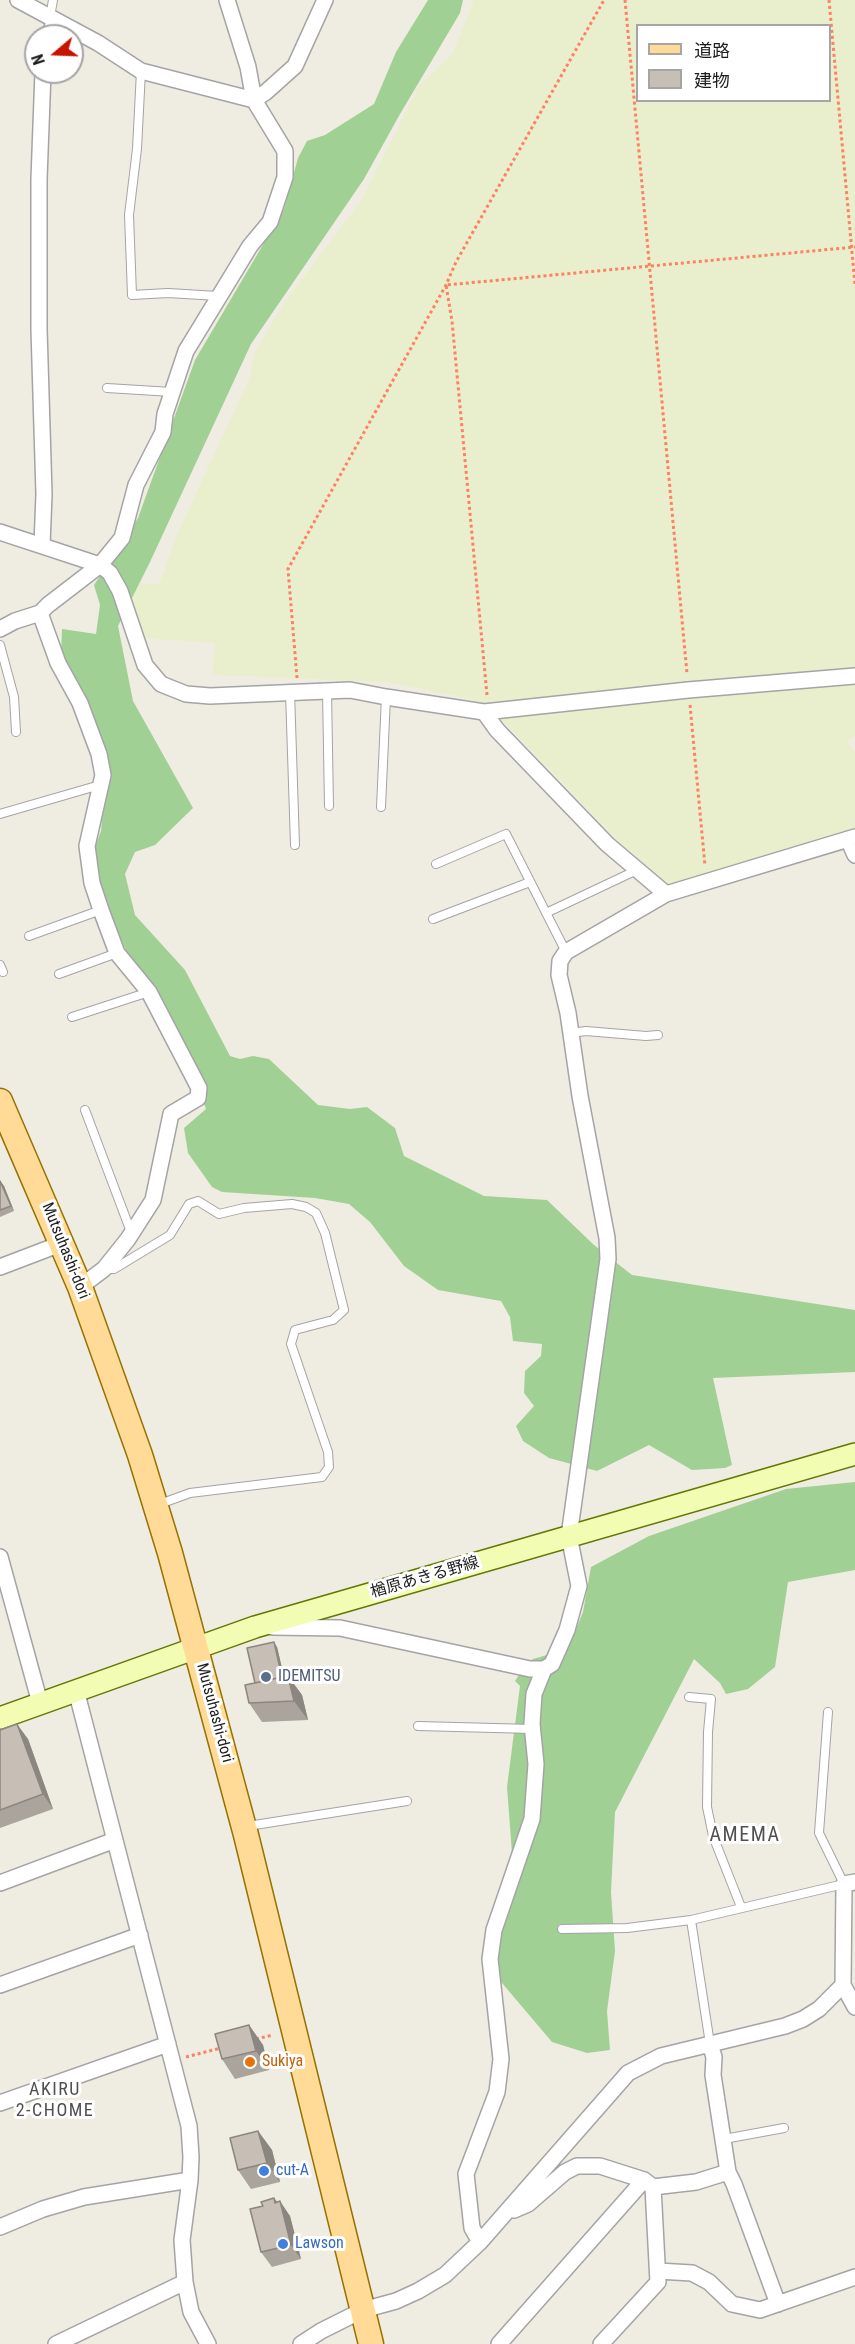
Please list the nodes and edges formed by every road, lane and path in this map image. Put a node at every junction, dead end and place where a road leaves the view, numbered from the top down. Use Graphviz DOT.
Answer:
graph roads {
  1 [pos="18,0"];
  2 [pos="53,0"];
  3 [pos="227,0"];
  4 [pos="325,0"];
  5 [pos="604,0"];
  6 [pos="625,0"];
  7 [pos="829,0"];
  8 [pos="53,19"];
  9 [pos="52,24"];
  10 [pos="141,71"];
  11 [pos="43,84"];
  12 [pos="254,100"];
  13 [pos="853,247"];
  14 [pos="651,265"];
  15 [pos="446,285"];
  16 [pos="855,285"];
  17 [pos="218,296"];
  18 [pos="107,388"];
  19 [pos="172,392"];
  20 [pos="0,532"];
  21 [pos="42,545"];
  22 [pos="100,565"];
  23 [pos="40,613"];
  24 [pos="0,629"];
  25 [pos="0,645"];
  26 [pos="855,676"];
  27 [pos="327,690"];
  28 [pos="688,690"];
  29 [pos="295,692"];
  30 [pos="386,697"];
  31 [pos="484,712"];
  32 [pos="16,732"];
  33 [pos="101,784"];
  34 [pos="329,806"];
  35 [pos="381,807"];
  36 [pos="0,814"];
  37 [pos="851,838"];
  38 [pos="296,845"];
  39 [pos="855,855"];
  40 [pos="436,864"];
  41 [pos="637,870"];
  42 [pos="530,882"];
  43 [pos="707,882"];
  44 [pos="666,894"];
  45 [pos="101,910"];
  46 [pos="546,913"];
  47 [pos="433,919"];
  48 [pos="28,936"];
  49 [pos="566,952"];
  50 [pos="117,954"];
  51 [pos="59,974"];
  52 [pos="149,992"];
  53 [pos="72,1017"];
  54 [pos="571,1034"];
  55 [pos="658,1035"];
  56 [pos="0,1101"];
  57 [pos="85,1110"];
  58 [pos="131,1234"];
  59 [pos="63,1243"];
  60 [pos="0,1267"];
  61 [pos="104,1269"];
  62 [pos="80,1287"];
  63 [pos="855,1454"];
  64 [pos="156,1505"];
  65 [pos="569,1536"];
  66 [pos="0,1557"];
  67 [pos="255,1627"];
  68 [pos="196,1647"];
  69 [pos="544,1669"];
  70 [pos="76,1690"];
  71 [pos="689,1697"];
  72 [pos="40,1703"];
  73 [pos="828,1712"];
  74 [pos="0,1718"];
  75 [pos="418,1726"];
  76 [pos="532,1729"];
  77 [pos="407,1801"];
  78 [pos="244,1827"];
  79 [pos="115,1840"];
  80 [pos="0,1883"];
  81 [pos="849,1883"];
  82 [pos="741,1907"];
  83 [pos="691,1920"];
  84 [pos="562,1929"];
  85 [pos="140,1935"];
  86 [pos="0,1985"];
  87 [pos="843,1985"];
  88 [pos="855,2007"];
  89 [pos="292,2029"];
  90 [pos="249,2041"];
  91 [pos="168,2044"];
  92 [pos="710,2044"];
  93 [pos="227,2047"];
  94 [pos="173,2061"];
  95 [pos="0,2103"];
  96 [pos="784,2128"];
  97 [pos="724,2139"];
  98 [pos="728,2172"];
  99 [pos="190,2180"];
  100 [pos="648,2184"];
  101 [pos="506,2214"];
  102 [pos="0,2227"];
  103 [pos="480,2242"];
  104 [pos="658,2271"];
  105 [pos="855,2277"];
  106 [pos="185,2282"];
  107 [pos="778,2304"];
  108 [pos="363,2310"];
  109 [pos="56,2344"];
  110 [pos="208,2344"];
  111 [pos="301,2344"];
  112 [pos="371,2344"];
  113 [pos="499,2344"];
  114 [pos="601,2344"];
  1 -- 8 [label="street"];
  2 -- 8 [label="lane"];
  3 -- 12 [label="street"];
  4 -- 12 [label="street"];
  5 -- 15 [label="path"];
  6 -- 14 [label="path"];
  7 -- 13 [label="path"];
  8 -- 9 [label="street"];
  8 -- 10 [label="street"];
  10 -- 12 [label="street"];
  10 -- 17 [label="lane"];
  11 -- 21 [label="street"];
  12 -- 17 [label="street"];
  13 -- 14 [label="path"];
  13 -- 16 [label="path"];
  14 -- 15 [label="path"];
  14 -- 28 [label="path"];
  15 -- 29 [label="path"];
  15 -- 31 [label="path"];
  17 -- 19 [label="street"];
  18 -- 19 [label="lane"];
  19 -- 22 [label="street"];
  20 -- 21 [label="street"];
  21 -- 22 [label="street"];
  22 -- 23 [label="street"];
  22 -- 29 [label="street"];
  23 -- 24 [label="street"];
  23 -- 33 [label="street"];
  25 -- 32 [label="lane"];
  26 -- 28 [label="street"];
  27 -- 29 [label="street"];
  27 -- 30 [label="street"];
  27 -- 34 [label="lane"];
  28 -- 31 [label="street"];
  28 -- 43 [label="path"];
  29 -- 38 [label="lane"];
  30 -- 31 [label="street"];
  30 -- 35 [label="lane"];
  31 -- 41 [label="street"];
  33 -- 36 [label="lane"];
  33 -- 45 [label="street"];
  37 -- 39 [label="street"];
  37 -- 43 [label="street"];
  40 -- 42 [label="lane"];
  41 -- 44 [label="street"];
  41 -- 46 [label="lane"];
  42 -- 46 [label="lane"];
  42 -- 47 [label="lane"];
  43 -- 44 [label="street"];
  44 -- 49 [label="street"];
  45 -- 48 [label="lane"];
  45 -- 50 [label="street"];
  46 -- 49 [label="lane"];
  49 -- 54 [label="street"];
  50 -- 51 [label="lane"];
  50 -- 52 [label="street"];
  52 -- 53 [label="lane"];
  52 -- 58 [label="street"];
  54 -- 55 [label="lane"];
  54 -- 65 [label="street"];
  56 -- 59 [label="main road, Mutsuhashi-dori"];
  57 -- 58 [label="lane"];
  58 -- 61 [label="street"];
  59 -- 60 [label="street"];
  59 -- 62 [label="main road, Mutsuhashi-dori"];
  61 -- 62 [label="street"];
  61 -- 64 [label="lane"];
  62 -- 64 [label="main road, Mutsuhashi-dori"];
  63 -- 65 [label="main road, 楢原あきる野線"];
  64 -- 68 [label="main road, Mutsuhashi-dori"];
  65 -- 67 [label="main road, 楢原あきる野線"];
  65 -- 69 [label="street"];
  66 -- 72 [label="street"];
  67 -- 68 [label="main road, 楢原あきる野線"];
  67 -- 69 [label="street"];
  68 -- 70 [label="main road, 楢原あきる野線"];
  68 -- 78 [label="main road, Mutsuhashi-dori"];
  69 -- 76 [label="street"];
  70 -- 72 [label="main road, 楢原あきる野線"];
  70 -- 79 [label="street"];
  71 -- 82 [label="lane"];
  72 -- 74 [label="main road, 楢原あきる野線"];
  73 -- 81 [label="lane"];
  75 -- 76 [label="lane"];
  76 -- 103 [label="street"];
  77 -- 78 [label="lane"];
  78 -- 89 [label="main road, Mutsuhashi-dori"];
  79 -- 80 [label="street"];
  79 -- 85 [label="street"];
  81 -- 82 [label="lane"];
  81 -- 87 [label="street"];
  82 -- 83 [label="lane"];
  83 -- 84 [label="lane"];
  83 -- 92 [label="lane"];
  85 -- 86 [label="street"];
  85 -- 91 [label="street"];
  87 -- 88 [label="street"];
  87 -- 92 [label="street"];
  89 -- 90 [label="path"];
  89 -- 108 [label="main road, Mutsuhashi-dori"];
  91 -- 94 [label="street"];
  91 -- 95 [label="street"];
  92 -- 97 [label="street"];
  92 -- 101 [label="street"];
  93 -- 94 [label="path"];
  94 -- 99 [label="street"];
  96 -- 97 [label="lane"];
  97 -- 98 [label="street"];
  98 -- 100 [label="street"];
  98 -- 107 [label="street"];
  99 -- 102 [label="street"];
  99 -- 106 [label="street"];
  100 -- 101 [label="street"];
  100 -- 104 [label="street"];
  100 -- 113 [label="street"];
  101 -- 103 [label="street"];
  103 -- 108 [label="street"];
  104 -- 107 [label="street"];
  104 -- 114 [label="street"];
  105 -- 107 [label="street"];
  106 -- 109 [label="street"];
  106 -- 110 [label="street"];
  108 -- 111 [label="street"];
  108 -- 112 [label="main road, Mutsuhashi-dori"];
}
